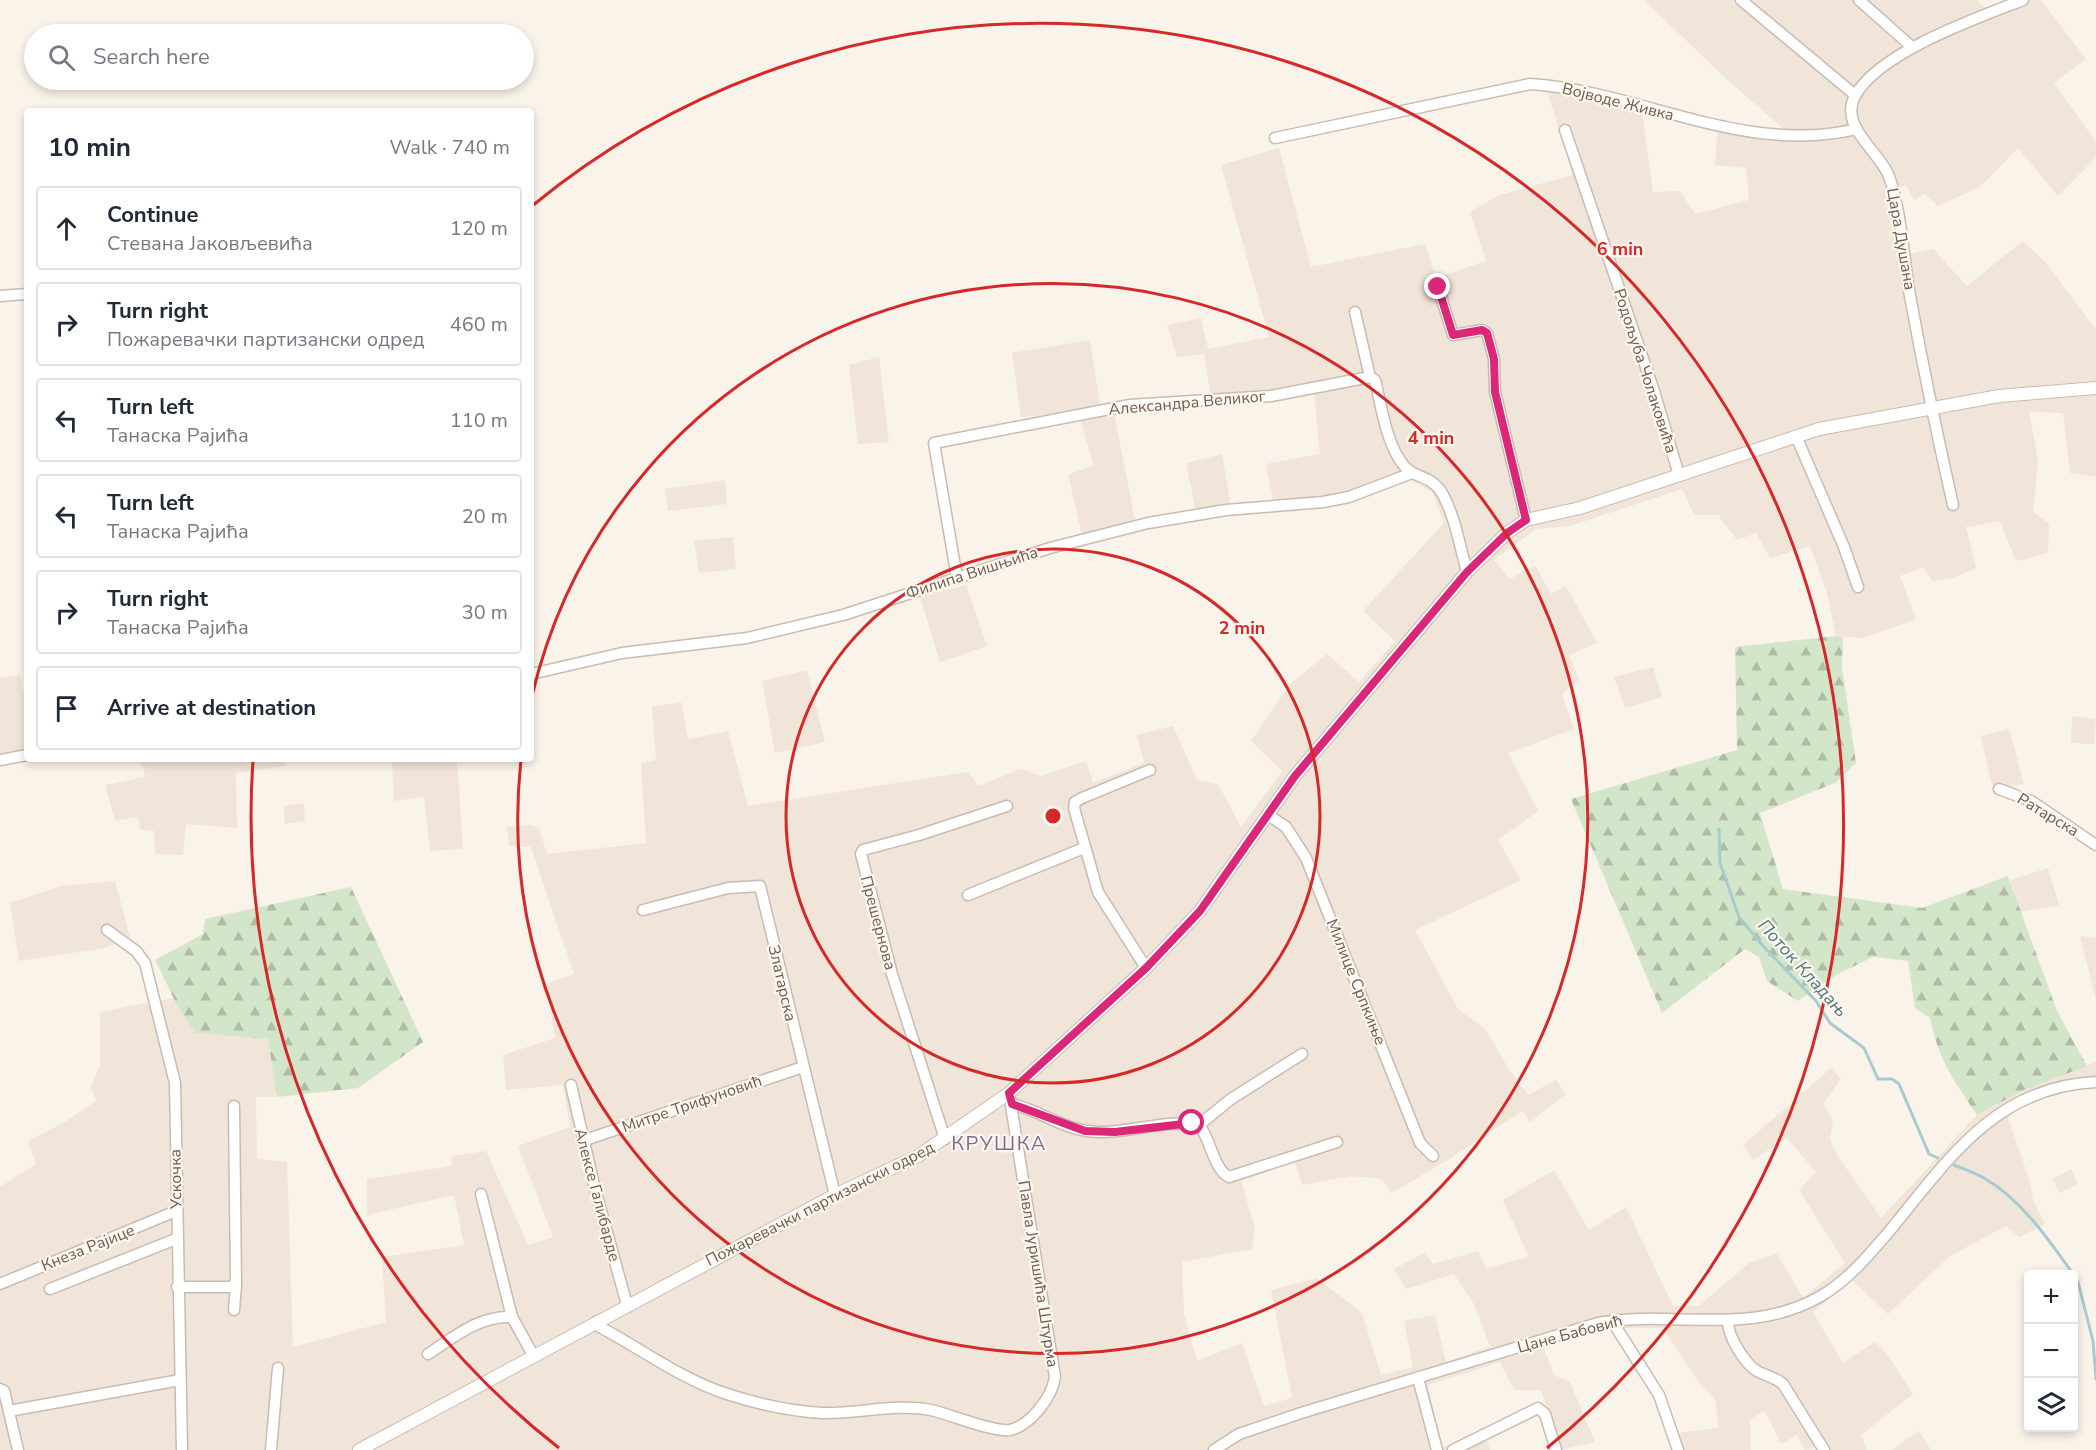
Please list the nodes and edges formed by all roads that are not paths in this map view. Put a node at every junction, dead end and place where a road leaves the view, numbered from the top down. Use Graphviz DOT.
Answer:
graph roads {
  1 [pos="1741,0"];
  2 [pos="1859,0"];
  3 [pos="2022,0"];
  4 [pos="1911,47"];
  5 [pos="1855,95"];
  6 [pos="1857,129"];
  7 [pos="1565,130"];
  8 [pos="1275,138"];
  9 [pos="1438,287"];
  10 [pos="24,294"];
  11 [pos="0,296"];
  12 [pos="1355,312"];
  13 [pos="1370,377"];
  14 [pos="2096,388"];
  15 [pos="2080,389"];
  16 [pos="2096,394"];
  17 [pos="1931,408"];
  18 [pos="1796,436"];
  19 [pos="1412,473"];
  20 [pos="1679,475"];
  21 [pos="1953,505"];
  22 [pos="1526,520"];
  23 [pos="1467,572"];
  24 [pos="957,578"];
  25 [pos="1858,587"];
  26 [pos="534,673"];
  27 [pos="24,756"];
  28 [pos="0,760"];
  29 [pos="1150,770"];
  30 [pos="1999,789"];
  31 [pos="1007,806"];
  32 [pos="1268,815"];
  33 [pos="2096,845"];
  34 [pos="1084,848"];
  35 [pos="968,895"];
  36 [pos="644,910"];
  37 [pos="108,930"];
  38 [pos="1146,968"];
  39 [pos="1302,1054"];
  40 [pos="802,1067"];
  41 [pos="2096,1082"];
  42 [pos="570,1085"];
  43 [pos="1010,1098"];
  44 [pos="234,1106"];
  45 [pos="1199,1125"];
  46 [pos="945,1139"];
  47 [pos="582,1142"];
  48 [pos="1337,1142"];
  49 [pos="1433,1156"];
  50 [pos="481,1194"];
  51 [pos="835,1195"];
  52 [pos="176,1211"];
  53 [pos="176,1239"];
  54 [pos="0,1284"];
  55 [pos="236,1284"];
  56 [pos="177,1287"];
  57 [pos="50,1289"];
  58 [pos="627,1305"];
  59 [pos="234,1310"];
  60 [pos="512,1317"];
  61 [pos="597,1321"];
  62 [pos="1612,1321"];
  63 [pos="1728,1321"];
  64 [pos="428,1354"];
  65 [pos="533,1355"];
  66 [pos="278,1368"];
  67 [pos="1418,1378"];
  68 [pos="180,1380"];
  69 [pos="0,1389"];
  70 [pos="9,1411"];
  71 [pos="18,1450"];
  72 [pos="182,1450"];
  73 [pos="271,1450"];
  74 [pos="359,1450"];
  75 [pos="1214,1450"];
  76 [pos="1437,1450"];
  77 [pos="1453,1450"];
  78 [pos="1556,1450"];
  79 [pos="1678,1450"];
  80 [pos="1824,1450"];
  1 -- 5 [label="street"];
  2 -- 4 [label="street"];
  3 -- 4 [label="street"];
  4 -- 5 [label="street"];
  5 -- 6 [label="street, Цара Душана"];
  6 -- 8 [label="street, Војводе Живка"];
  6 -- 17 [label="street, Цара Душана"];
  7 -- 20 [label="street, Родољуба Чолаковића"];
  9 -- 22 [label="street"];
  10 -- 11 [label="street"];
  12 -- 13 [label="street"];
  13 -- 19 [label="street"];
  13 -- 24 [label="street, Александра Великог"];
  14 -- 15 [label="street, Пожаревачки партизански одред"];
  15 -- 16 [label="street"];
  15 -- 17 [label="street, Пожаревачки партизански одред"];
  17 -- 18 [label="street, Пожаревачки партизански одред"];
  17 -- 21 [label="street"];
  18 -- 20 [label="street, Пожаревачки партизански одред"];
  18 -- 25 [label="street"];
  19 -- 23 [label="street"];
  19 -- 24 [label="street, Филипа Вишњића"];
  20 -- 22 [label="street, Пожаревачки партизански одред"];
  22 -- 23 [label="street, Пожаревачки партизански одред"];
  23 -- 32 [label="street, Пожаревачки партизански одред"];
  24 -- 26 [label="street, Филипа Вишњића"];
  27 -- 28 [label="street"];
  29 -- 34 [label="street"];
  30 -- 33 [label="street, Ратарска"];
  31 -- 46 [label="street, Прешернова"];
  32 -- 38 [label="street, Пожаревачки партизански одред"];
  32 -- 49 [label="street, Милице Српкиње"];
  34 -- 35 [label="street"];
  34 -- 38 [label="street"];
  36 -- 40 [label="street, Златарска"];
  37 -- 52 [label="street, Ускочка"];
  38 -- 43 [label="street, Пожаревачки партизански одред"];
  39 -- 45 [label="street"];
  40 -- 47 [label="street, Митре Трифуновић"];
  40 -- 51 [label="street, Златарска"];
  41 -- 63 [label="street, Цане Бабовић"];
  42 -- 47 [label="street, Алексе Галибарде"];
  43 -- 45 [label="street"];
  43 -- 46 [label="street, Пожаревачки партизански одред"];
  43 -- 61 [label="street, Павла Јуришића Штурма"];
  44 -- 55 [label="street"];
  45 -- 48 [label="street"];
  46 -- 51 [label="street, Пожаревачки партизански одред"];
  47 -- 58 [label="street, Алексе Галибарде"];
  50 -- 60 [label="street"];
  51 -- 58 [label="street, Пожаревачки партизански одред"];
  52 -- 53 [label="street, Ускочка"];
  52 -- 54 [label="street, Кнеза Рајице"];
  53 -- 56 [label="street, Ускочка"];
  53 -- 57 [label="street, Кнеза Рајице"];
  55 -- 56 [label="street"];
  55 -- 59 [label="street"];
  56 -- 68 [label="street, Ускочка"];
  58 -- 61 [label="street, Пожаревачки партизански одред"];
  60 -- 64 [label="street"];
  60 -- 65 [label="street"];
  61 -- 65 [label="street, Пожаревачки партизански одред"];
  62 -- 63 [label="street, Цане Бабовић"];
  62 -- 67 [label="street, Цане Бабовић"];
  62 -- 79 [label="street"];
  63 -- 80 [label="street"];
  65 -- 74 [label="street, Пожаревачки партизански одред"];
  66 -- 73 [label="street"];
  67 -- 75 [label="street, Цане Бабовић"];
  67 -- 76 [label="street"];
  68 -- 70 [label="street"];
  68 -- 72 [label="street, Ускочка"];
  69 -- 70 [label="street"];
  70 -- 71 [label="street"];
  77 -- 78 [label="street"];
}
